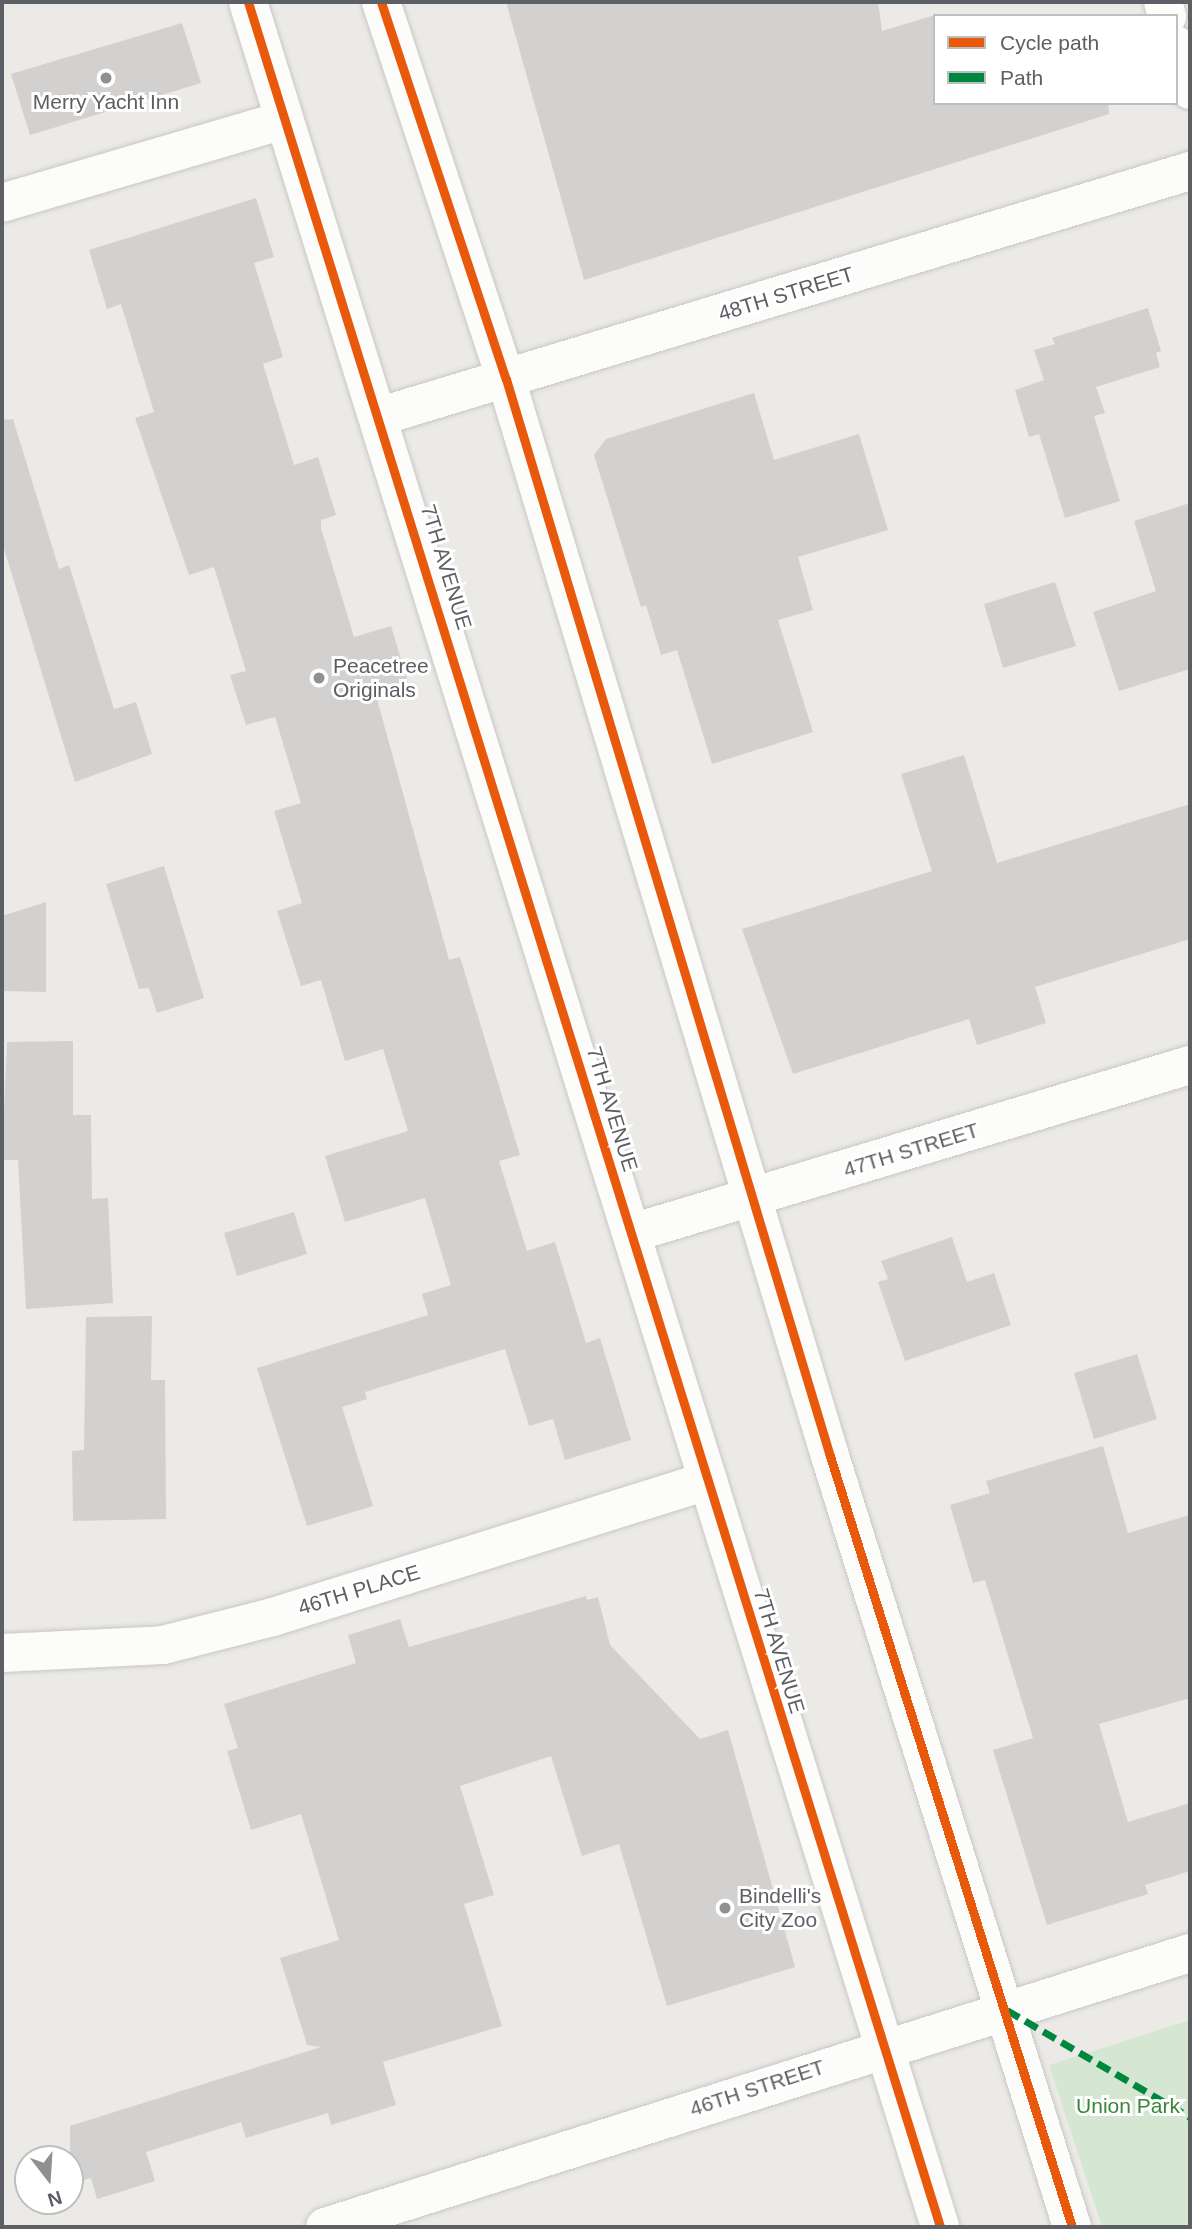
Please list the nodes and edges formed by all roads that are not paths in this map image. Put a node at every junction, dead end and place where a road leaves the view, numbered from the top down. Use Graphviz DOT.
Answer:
graph roads {
  1 [pos="248,2"];
  2 [pos="381,2"];
  3 [pos="1178,51"];
  4 [pos="1190,90"];
  5 [pos="284,120"];
  6 [pos="1190,171"];
  7 [pos="2,203"];
  8 [pos="506,379"];
  9 [pos="381,416"];
  10 [pos="1190,1065"];
  11 [pos="751,1198"];
  12 [pos="632,1233"];
  13 [pos="708,1481"];
  14 [pos="2,1653"];
  15 [pos="1190,1953"];
  16 [pos="1007,2010"];
  17 [pos="884,2047"];
  18 [pos="325,2227"];
  19 [pos="940,2227"];
  20 [pos="1072,2227"];
  1 -- 5 [label="street, 7TH AVENUE"];
  2 -- 8 [label="street"];
  3 -- 4 [label="street"];
  5 -- 7 [label="street"];
  5 -- 9 [label="street, 7TH AVENUE"];
  6 -- 8 [label="street, 48TH STREET"];
  8 -- 9 [label="street, 48TH STREET"];
  8 -- 11 [label="street"];
  9 -- 12 [label="street, 7TH AVENUE"];
  10 -- 11 [label="street, 47TH STREET"];
  11 -- 12 [label="street, 47TH STREET"];
  11 -- 16 [label="street"];
  12 -- 13 [label="street, 7TH AVENUE"];
  13 -- 14 [label="street, 46TH PLACE"];
  13 -- 17 [label="street, 7TH AVENUE"];
  15 -- 16 [label="street, 46TH STREET"];
  16 -- 17 [label="street, 46TH STREET"];
  16 -- 20 [label="street"];
  17 -- 18 [label="street, 46TH STREET"];
  17 -- 19 [label="street, 7TH AVENUE"];
}
